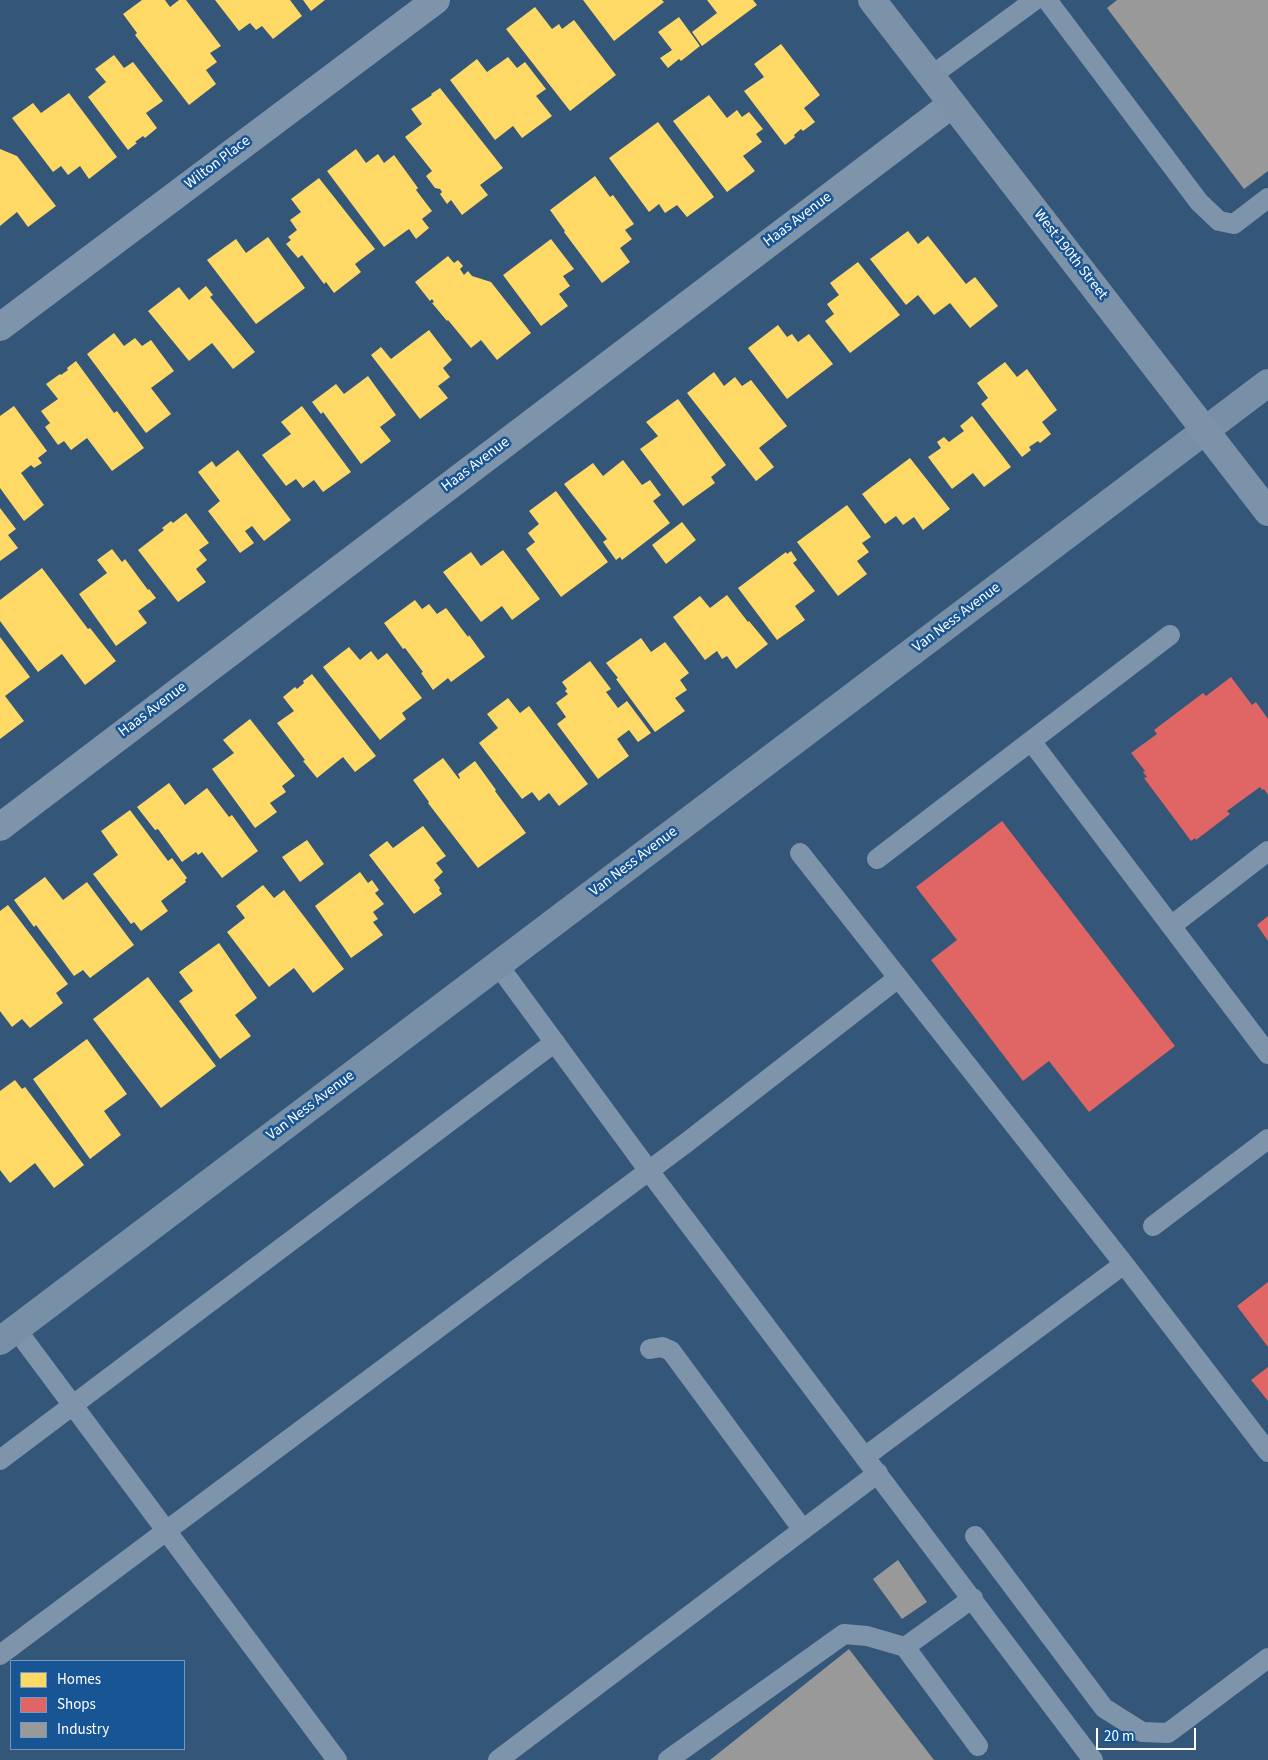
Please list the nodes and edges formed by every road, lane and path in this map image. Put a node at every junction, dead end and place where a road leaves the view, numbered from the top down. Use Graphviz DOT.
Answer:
graph roads {
  1 [pos="436,0"];
  2 [pos="872,0"];
  3 [pos="1035,0"];
  4 [pos="1047,0"];
  5 [pos="931,76"];
  6 [pos="952,104"];
  7 [pos="1268,198"];
  8 [pos="0,327"];
  9 [pos="1268,383"];
  10 [pos="1206,430"];
  11 [pos="1268,512"];
  12 [pos="1170,635"];
  13 [pos="1031,741"];
  14 [pos="0,827"];
  15 [pos="1268,851"];
  16 [pos="800,853"];
  17 [pos="877,859"];
  18 [pos="1171,926"];
  19 [pos="498,965"];
  20 [pos="898,978"];
  21 [pos="555,1042"];
  22 [pos="1268,1054"];
  23 [pos="1268,1139"];
  24 [pos="649,1171"];
  25 [pos="1153,1226"];
  26 [pos="1124,1264"];
  27 [pos="8,1335"];
  28 [pos="650,1349"];
  29 [pos="73,1406"];
  30 [pos="1268,1452"];
  31 [pos="866,1456"];
  32 [pos="0,1460"];
  33 [pos="878,1473"];
  34 [pos="803,1530"];
  35 [pos="167,1532"];
  36 [pos="975,1536"];
  37 [pos="973,1598"];
  38 [pos="905,1647"];
  39 [pos="0,1655"];
  40 [pos="1268,1658"];
  41 [pos="978,1746"];
  42 [pos="337,1760"];
  43 [pos="498,1760"];
  44 [pos="668,1760"];
  45 [pos="1093,1760"];
  1 -- 8 [label="street, Wilton Place"];
  2 -- 5 [label="main road, West 190th Street"];
  3 -- 5 [label="lane"];
  4 -- 7 [label="lane"];
  5 -- 6 [label="main road, West 190th Street"];
  6 -- 10 [label="main road, West 190th Street"];
  6 -- 14 [label="street, Haas Avenue"];
  9 -- 10 [label="main road, Van Ness Avenue"];
  10 -- 11 [label="main road, West 190th Street"];
  10 -- 19 [label="main road, Van Ness Avenue"];
  12 -- 13 [label="lane"];
  13 -- 17 [label="lane"];
  13 -- 18 [label="lane"];
  15 -- 18 [label="lane"];
  16 -- 20 [label="lane"];
  18 -- 22 [label="lane"];
  19 -- 21 [label="lane"];
  19 -- 27 [label="main road, Van Ness Avenue"];
  20 -- 24 [label="lane"];
  20 -- 26 [label="lane"];
  21 -- 24 [label="lane"];
  21 -- 29 [label="lane"];
  23 -- 25 [label="lane"];
  24 -- 31 [label="lane"];
  24 -- 35 [label="lane"];
  26 -- 30 [label="lane"];
  26 -- 31 [label="lane"];
  27 -- 29 [label="lane"];
  28 -- 34 [label="lane"];
  29 -- 32 [label="lane"];
  29 -- 35 [label="lane"];
  31 -- 33 [label="lane"];
  33 -- 34 [label="lane"];
  33 -- 37 [label="lane"];
  34 -- 43 [label="lane"];
  35 -- 39 [label="lane"];
  35 -- 42 [label="lane"];
  36 -- 40 [label="lane"];
  37 -- 38 [label="lane"];
  37 -- 45 [label="lane"];
  38 -- 41 [label="lane"];
  38 -- 44 [label="lane"];
}
